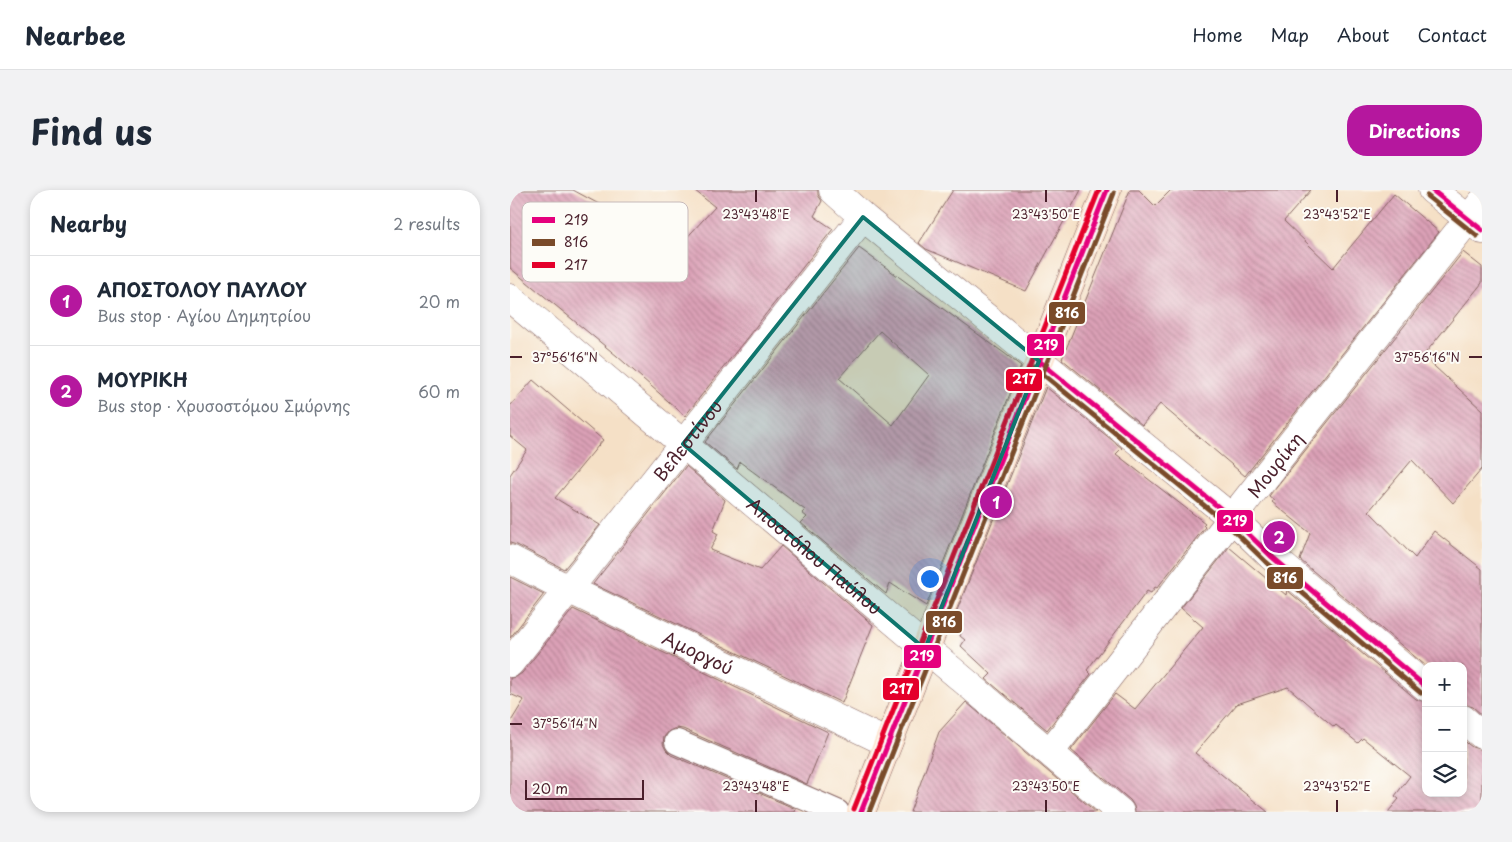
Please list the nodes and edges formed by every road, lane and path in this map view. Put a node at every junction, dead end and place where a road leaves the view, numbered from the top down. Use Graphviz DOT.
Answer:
graph roads {
  1 [pos="833,190"];
  2 [pos="1107,190"];
  3 [pos="1432,190"];
  4 [pos="863,217"];
  5 [pos="1477,217"];
  6 [pos="510,298"];
  7 [pos="1039,361"];
  8 [pos="683,444"];
  9 [pos="1232,518"];
  10 [pos="510,559"];
  11 [pos="568,590"];
  12 [pos="926,649"];
  13 [pos="510,663"];
  14 [pos="1422,684"];
  15 [pos="1467,722"];
  16 [pos="1482,735"];
  17 [pos="677,742"];
  18 [pos="888,743"];
  19 [pos="1050,752"];
  20 [pos="837,812"];
  21 [pos="861,812"];
  22 [pos="1120,812"];
  1 -- 4 [label="street"];
  2 -- 7 [label="main road"];
  3 -- 5 [label="street"];
  4 -- 7 [label="street"];
  4 -- 8 [label="street, Βελεστίνου"];
  5 -- 9 [label="street, Μουρίκη"];
  6 -- 8 [label="street, Αποστόλου Παύλου"];
  7 -- 9 [label="street"];
  7 -- 12 [label="main road"];
  8 -- 11 [label="street, Βελεστίνου"];
  8 -- 12 [label="street, Αποστόλου Παύλου"];
  9 -- 14 [label="street"];
  9 -- 19 [label="street, Μουρίκη"];
  10 -- 11 [label="street, Αμοργού"];
  11 -- 13 [label="street, Βελεστίνου"];
  11 -- 18 [label="street, Αμοργού"];
  12 -- 18 [label="main road"];
  12 -- 19 [label="street, Αποστόλου Παύλου"];
  15 -- 16 [label="street"];
  17 -- 20 [label="lane"];
  18 -- 21 [label="main road"];
  19 -- 22 [label="street, Αποστόλου Παύλου"];
}
